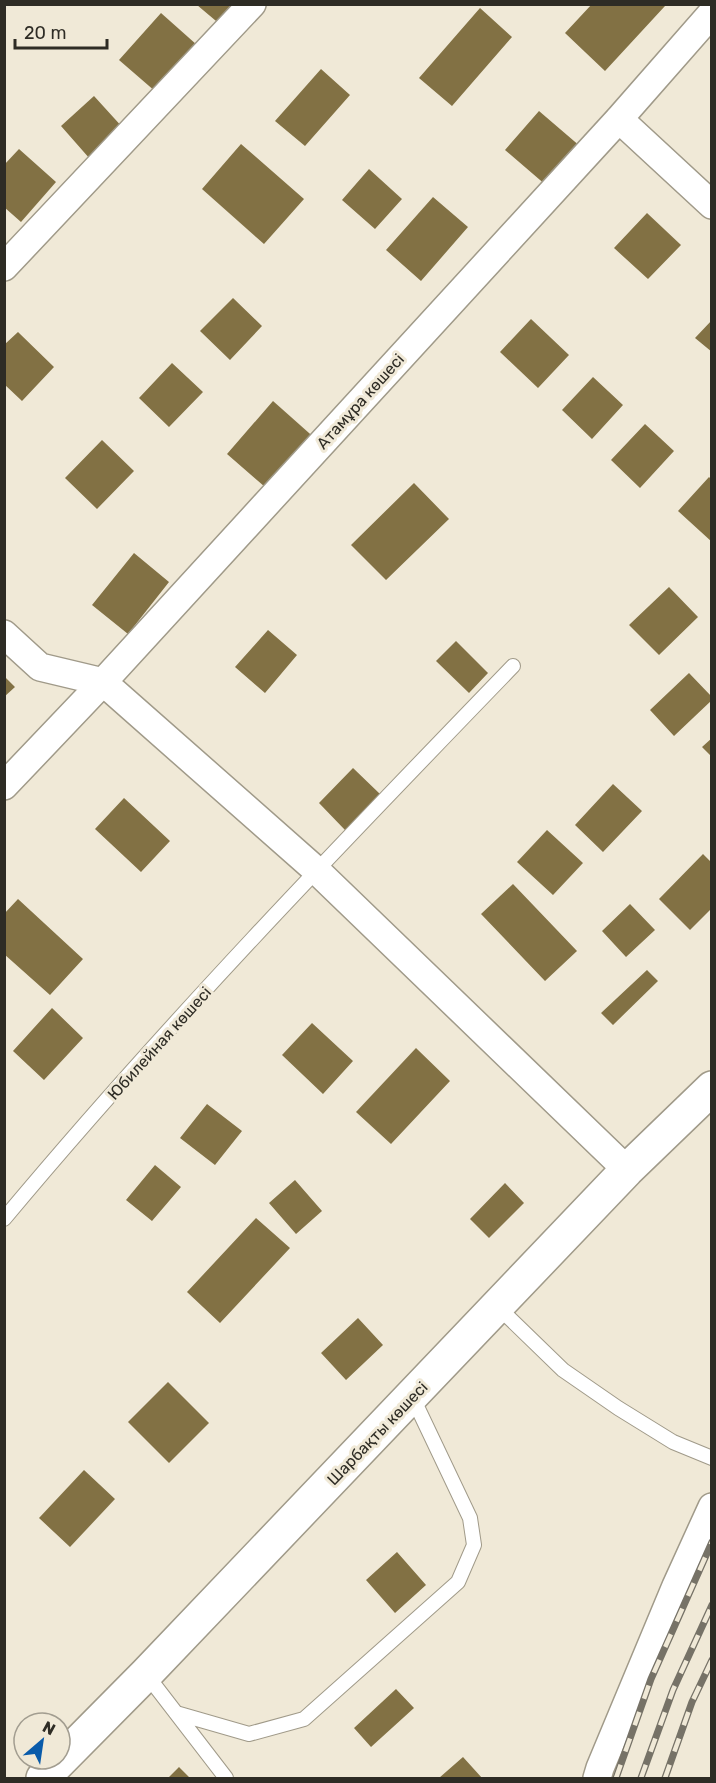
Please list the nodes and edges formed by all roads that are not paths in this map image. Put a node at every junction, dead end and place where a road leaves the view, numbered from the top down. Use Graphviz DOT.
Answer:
graph roads {
  1 [pos="252,4"];
  2 [pos="711,13"];
  3 [pos="619,118"];
  4 [pos="711,205"];
  5 [pos="4,267"];
  6 [pos="4,634"];
  7 [pos="513,666"];
  8 [pos="103,682"];
  9 [pos="4,786"];
  10 [pos="316,870"];
  11 [pos="711,1088"];
  12 [pos="627,1170"];
  13 [pos="4,1219"];
  14 [pos="497,1306"];
  15 [pos="412,1396"];
  16 [pos="711,1458"];
  17 [pos="711,1507"];
  18 [pos="146,1674"];
  19 [pos="176,1713"];
  20 [pos="43,1779"];
  21 [pos="226,1779"];
  22 [pos="597,1779"];
  1 -- 5 [label="street"];
  2 -- 3 [label="street, Атамұра көшесі"];
  3 -- 4 [label="street"];
  3 -- 8 [label="street, Атамұра көшесі"];
  6 -- 8 [label="street"];
  7 -- 10 [label="lane, Юбилейная көшесі"];
  8 -- 9 [label="street, Атамұра көшесі"];
  8 -- 10 [label="street"];
  10 -- 12 [label="street"];
  10 -- 13 [label="lane, Юбилейная көшесі"];
  11 -- 12 [label="street, Шарбақты көшесі"];
  12 -- 14 [label="street, Шарбақты көшесі"];
  14 -- 15 [label="street, Шарбақты көшесі"];
  14 -- 16 [label="lane"];
  15 -- 18 [label="street, Шарбақты көшесі"];
  15 -- 19 [label="lane"];
  17 -- 22 [label="street"];
  18 -- 19 [label="lane"];
  18 -- 20 [label="street, Шарбақты көшесі"];
  19 -- 21 [label="lane"];
}
